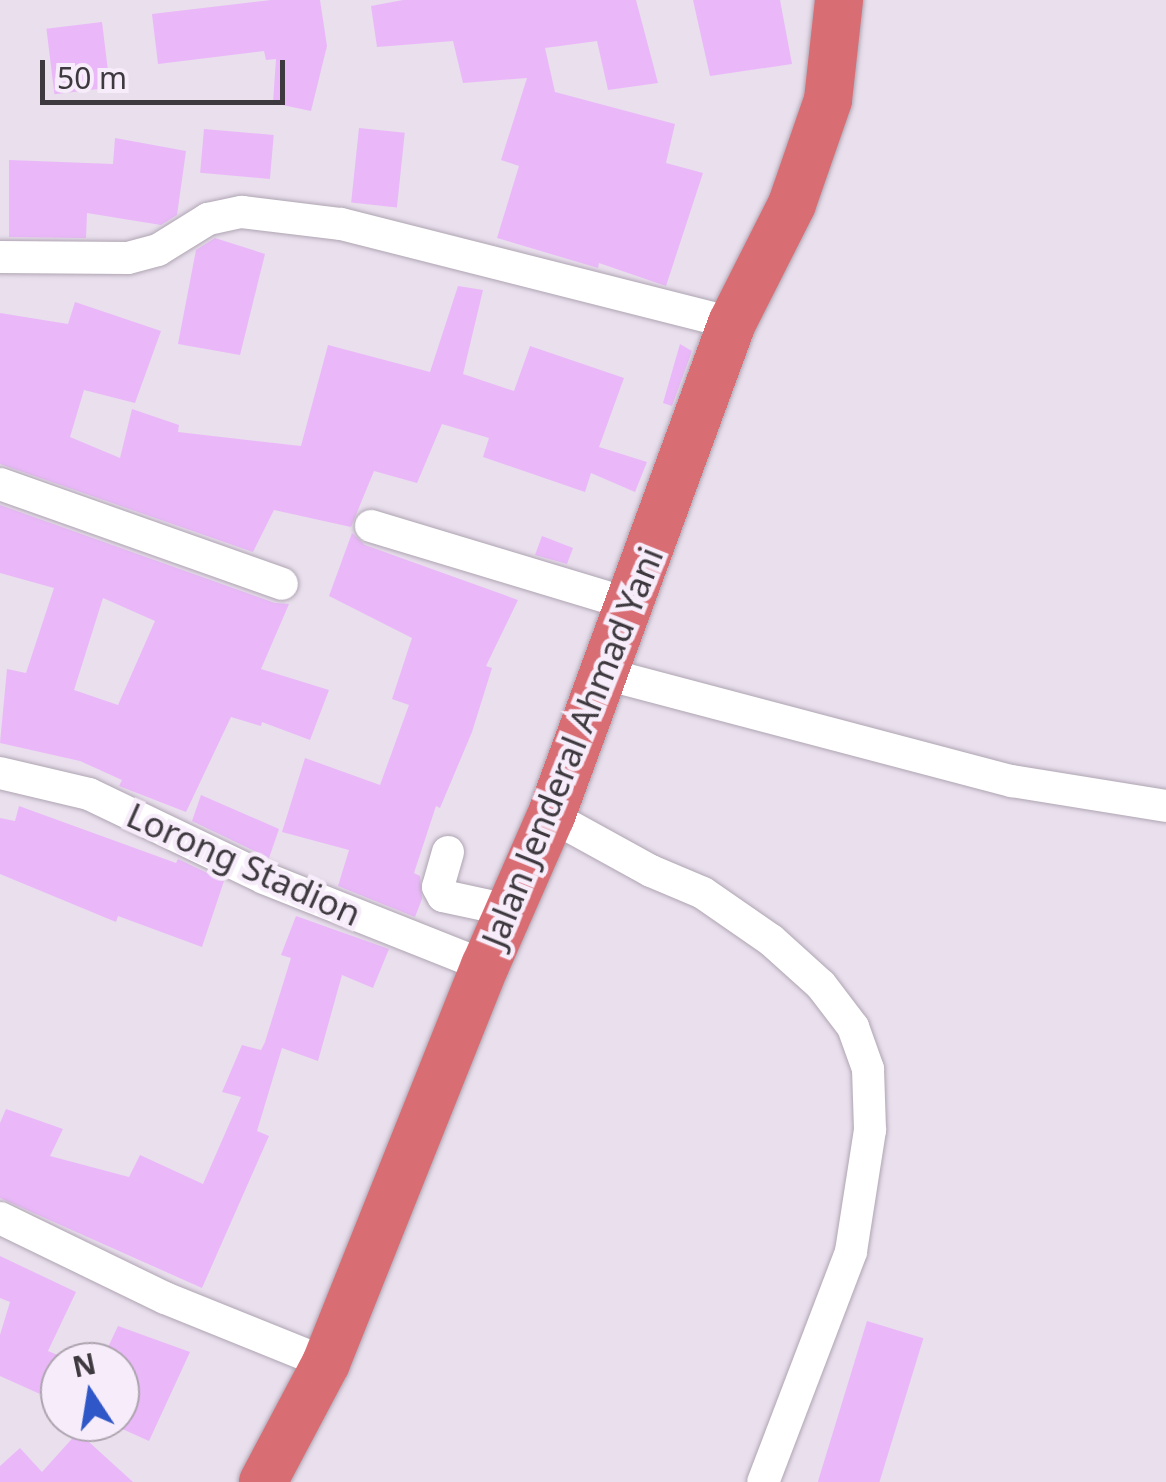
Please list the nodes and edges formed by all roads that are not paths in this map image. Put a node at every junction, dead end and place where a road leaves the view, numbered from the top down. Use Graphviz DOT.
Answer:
graph roads {
  1 [pos="840,0"];
  2 [pos="0,257"];
  3 [pos="732,323"];
  4 [pos="0,484"];
  5 [pos="370,526"];
  6 [pos="282,584"];
  7 [pos="629,604"];
  8 [pos="602,673"];
  9 [pos="0,772"];
  10 [pos="1166,806"];
  11 [pos="551,816"];
  12 [pos="448,852"];
  13 [pos="508,910"];
  14 [pos="485,966"];
  15 [pos="0,1218"];
  16 [pos="326,1363"];
  17 [pos="263,1482"];
  18 [pos="763,1482"];
  1 -- 3 [label="highway, Jalan Jenderal Ahmad Yani"];
  2 -- 3 [label="street"];
  3 -- 7 [label="highway, Jalan Jenderal Ahmad Yani"];
  4 -- 6 [label="street"];
  5 -- 7 [label="street"];
  7 -- 8 [label="highway, Jalan Jenderal Ahmad Yani"];
  8 -- 10 [label="street"];
  8 -- 11 [label="highway, Jalan Jenderal Ahmad Yani"];
  9 -- 14 [label="street, Lorong Stadion"];
  11 -- 13 [label="highway, Jalan Jenderal Ahmad Yani"];
  11 -- 18 [label="street"];
  12 -- 13 [label="street"];
  13 -- 14 [label="highway, Jalan Jenderal Ahmad Yani"];
  14 -- 16 [label="highway, Jalan Jenderal Ahmad Yani"];
  15 -- 16 [label="street"];
  16 -- 17 [label="highway, Jalan Jenderal Ahmad Yani"];
}
